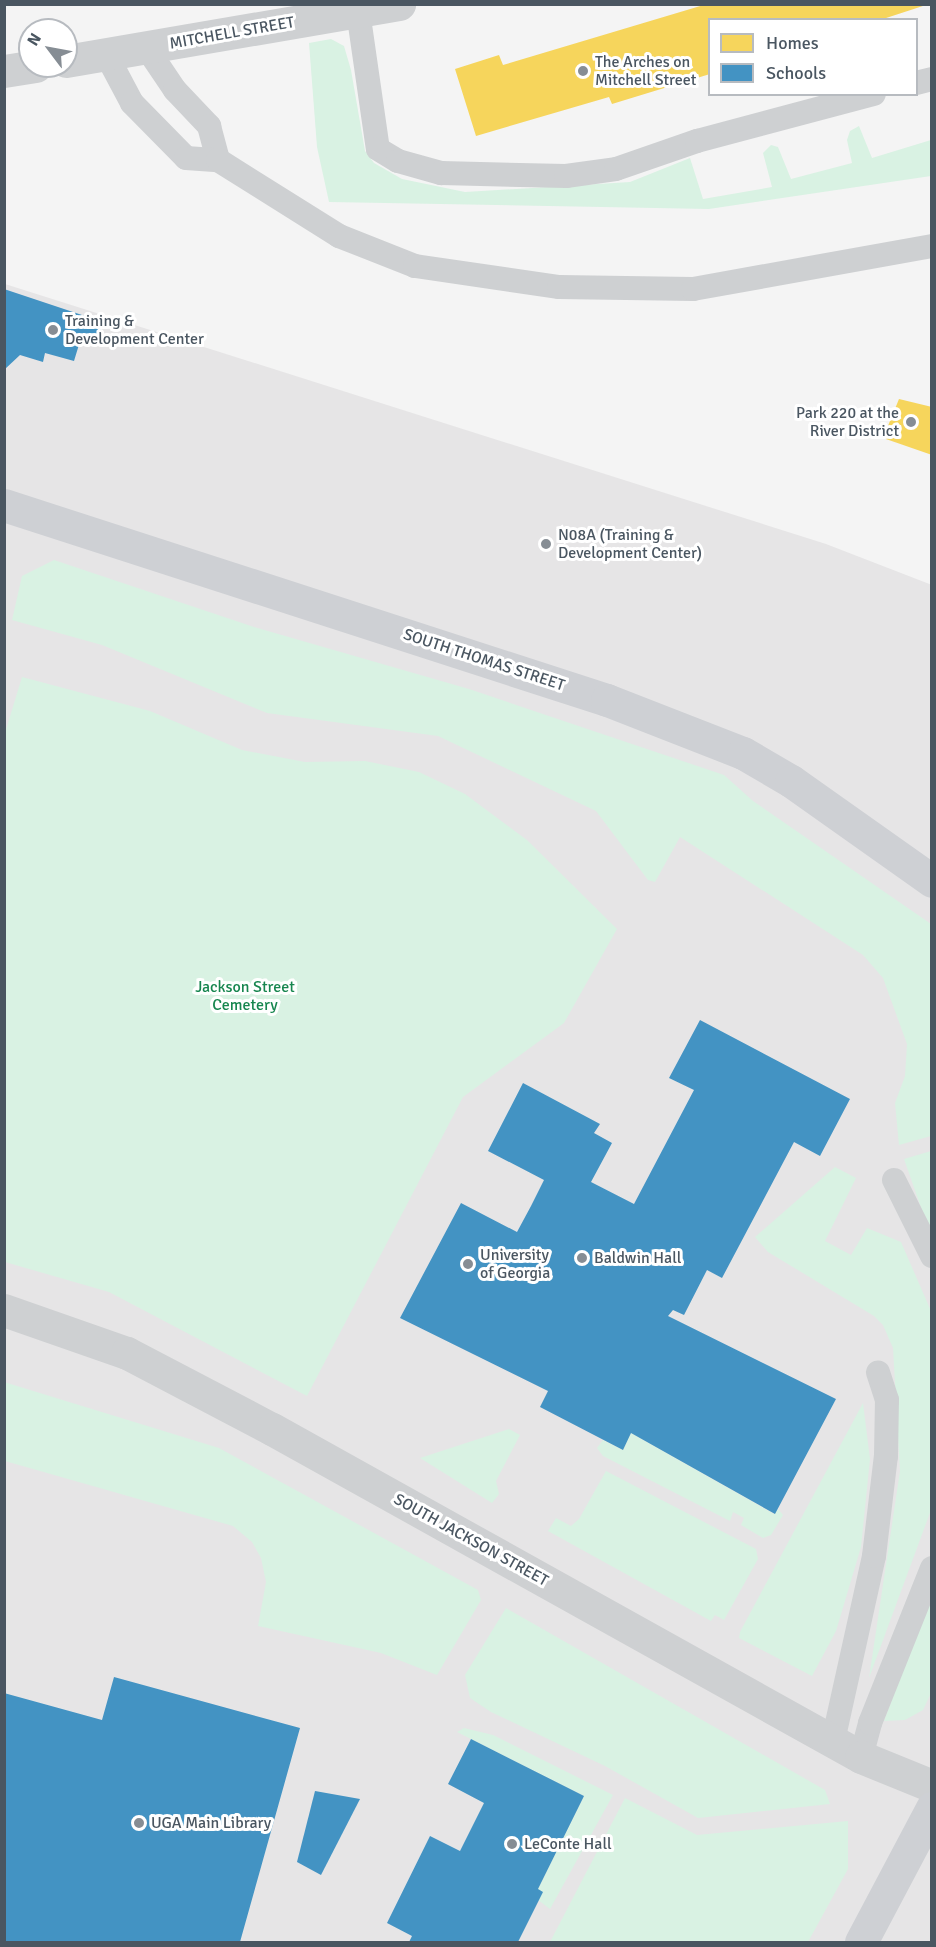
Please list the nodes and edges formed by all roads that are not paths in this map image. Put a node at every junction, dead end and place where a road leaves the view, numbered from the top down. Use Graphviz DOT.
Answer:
graph roads {
  1 [pos="399,4"];
  2 [pos="358,11"];
  3 [pos="146,48"];
  4 [pos="106,54"];
  5 [pos="78,59"];
  6 [pos="867,96"];
  7 [pos="218,160"];
  8 [pos="932,246"];
  9 [pos="4,505"];
  10 [pos="932,881"];
  11 [pos="894,1180"];
  12 [pos="932,1256"];
  13 [pos="4,1310"];
  14 [pos="878,1372"];
  15 [pos="932,1568"];
  16 [pos="833,1741"];
  17 [pos="861,1757"];
  18 [pos="932,1786"];
  19 [pos="932,1808"];
  20 [pos="861,1942"];
  1 -- 2 [label="street, MITCHELL STREET"];
  2 -- 3 [label="street, MITCHELL STREET"];
  2 -- 6 [label="lane"];
  3 -- 4 [label="street, MITCHELL STREET"];
  3 -- 7 [label="lane"];
  4 -- 5 [label="street, MITCHELL STREET"];
  4 -- 7 [label="lane"];
  7 -- 8 [label="lane"];
  9 -- 10 [label="main road, SOUTH THOMAS STREET"];
  11 -- 12 [label="lane"];
  13 -- 16 [label="street, SOUTH JACKSON STREET"];
  14 -- 16 [label="lane"];
  15 -- 17 [label="lane"];
  16 -- 17 [label="street, SOUTH JACKSON STREET"];
  17 -- 18 [label="street, SOUTH JACKSON STREET"];
  19 -- 20 [label="main road"];
}
